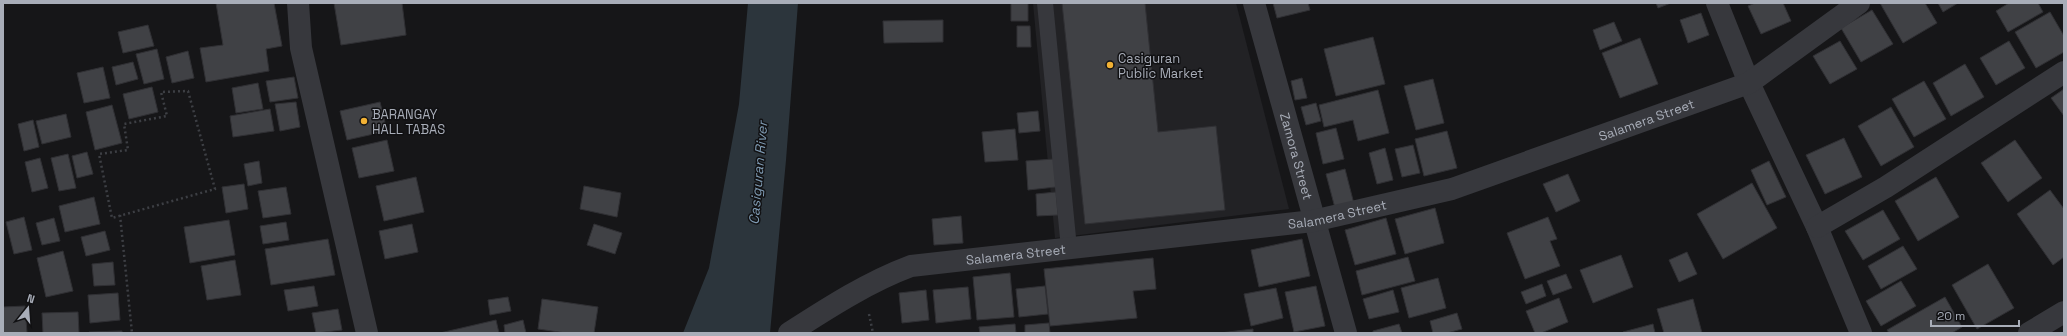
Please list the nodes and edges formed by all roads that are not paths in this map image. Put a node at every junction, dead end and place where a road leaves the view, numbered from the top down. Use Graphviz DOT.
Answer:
graph roads {
  1 [pos="298,3"];
  2 [pos="1045,3"];
  3 [pos="1254,3"];
  4 [pos="1717,3"];
  5 [pos="1859,3"];
  6 [pos="2064,72"];
  7 [pos="1749,83"];
  8 [pos="1313,220"];
  9 [pos="1817,227"];
  10 [pos="1069,248"];
  11 [pos="2064,312"];
  12 [pos="367,333"];
  13 [pos="789,333"];
  14 [pos="1346,333"];
  15 [pos="1861,333"];
  16 [pos="2029,333"];
  1 -- 12 [label="street"];
  2 -- 10 [label="lane"];
  3 -- 8 [label="street, Zamora Street"];
  4 -- 7 [label="street"];
  5 -- 7 [label="street, Salamera Street"];
  6 -- 9 [label="street"];
  7 -- 8 [label="street, Salamera Street"];
  7 -- 9 [label="street"];
  8 -- 10 [label="street, Salamera Street"];
  8 -- 14 [label="street, Zamora Street"];
  9 -- 15 [label="street"];
  10 -- 13 [label="street, Salamera Street"];
  11 -- 16 [label="street"];
}
